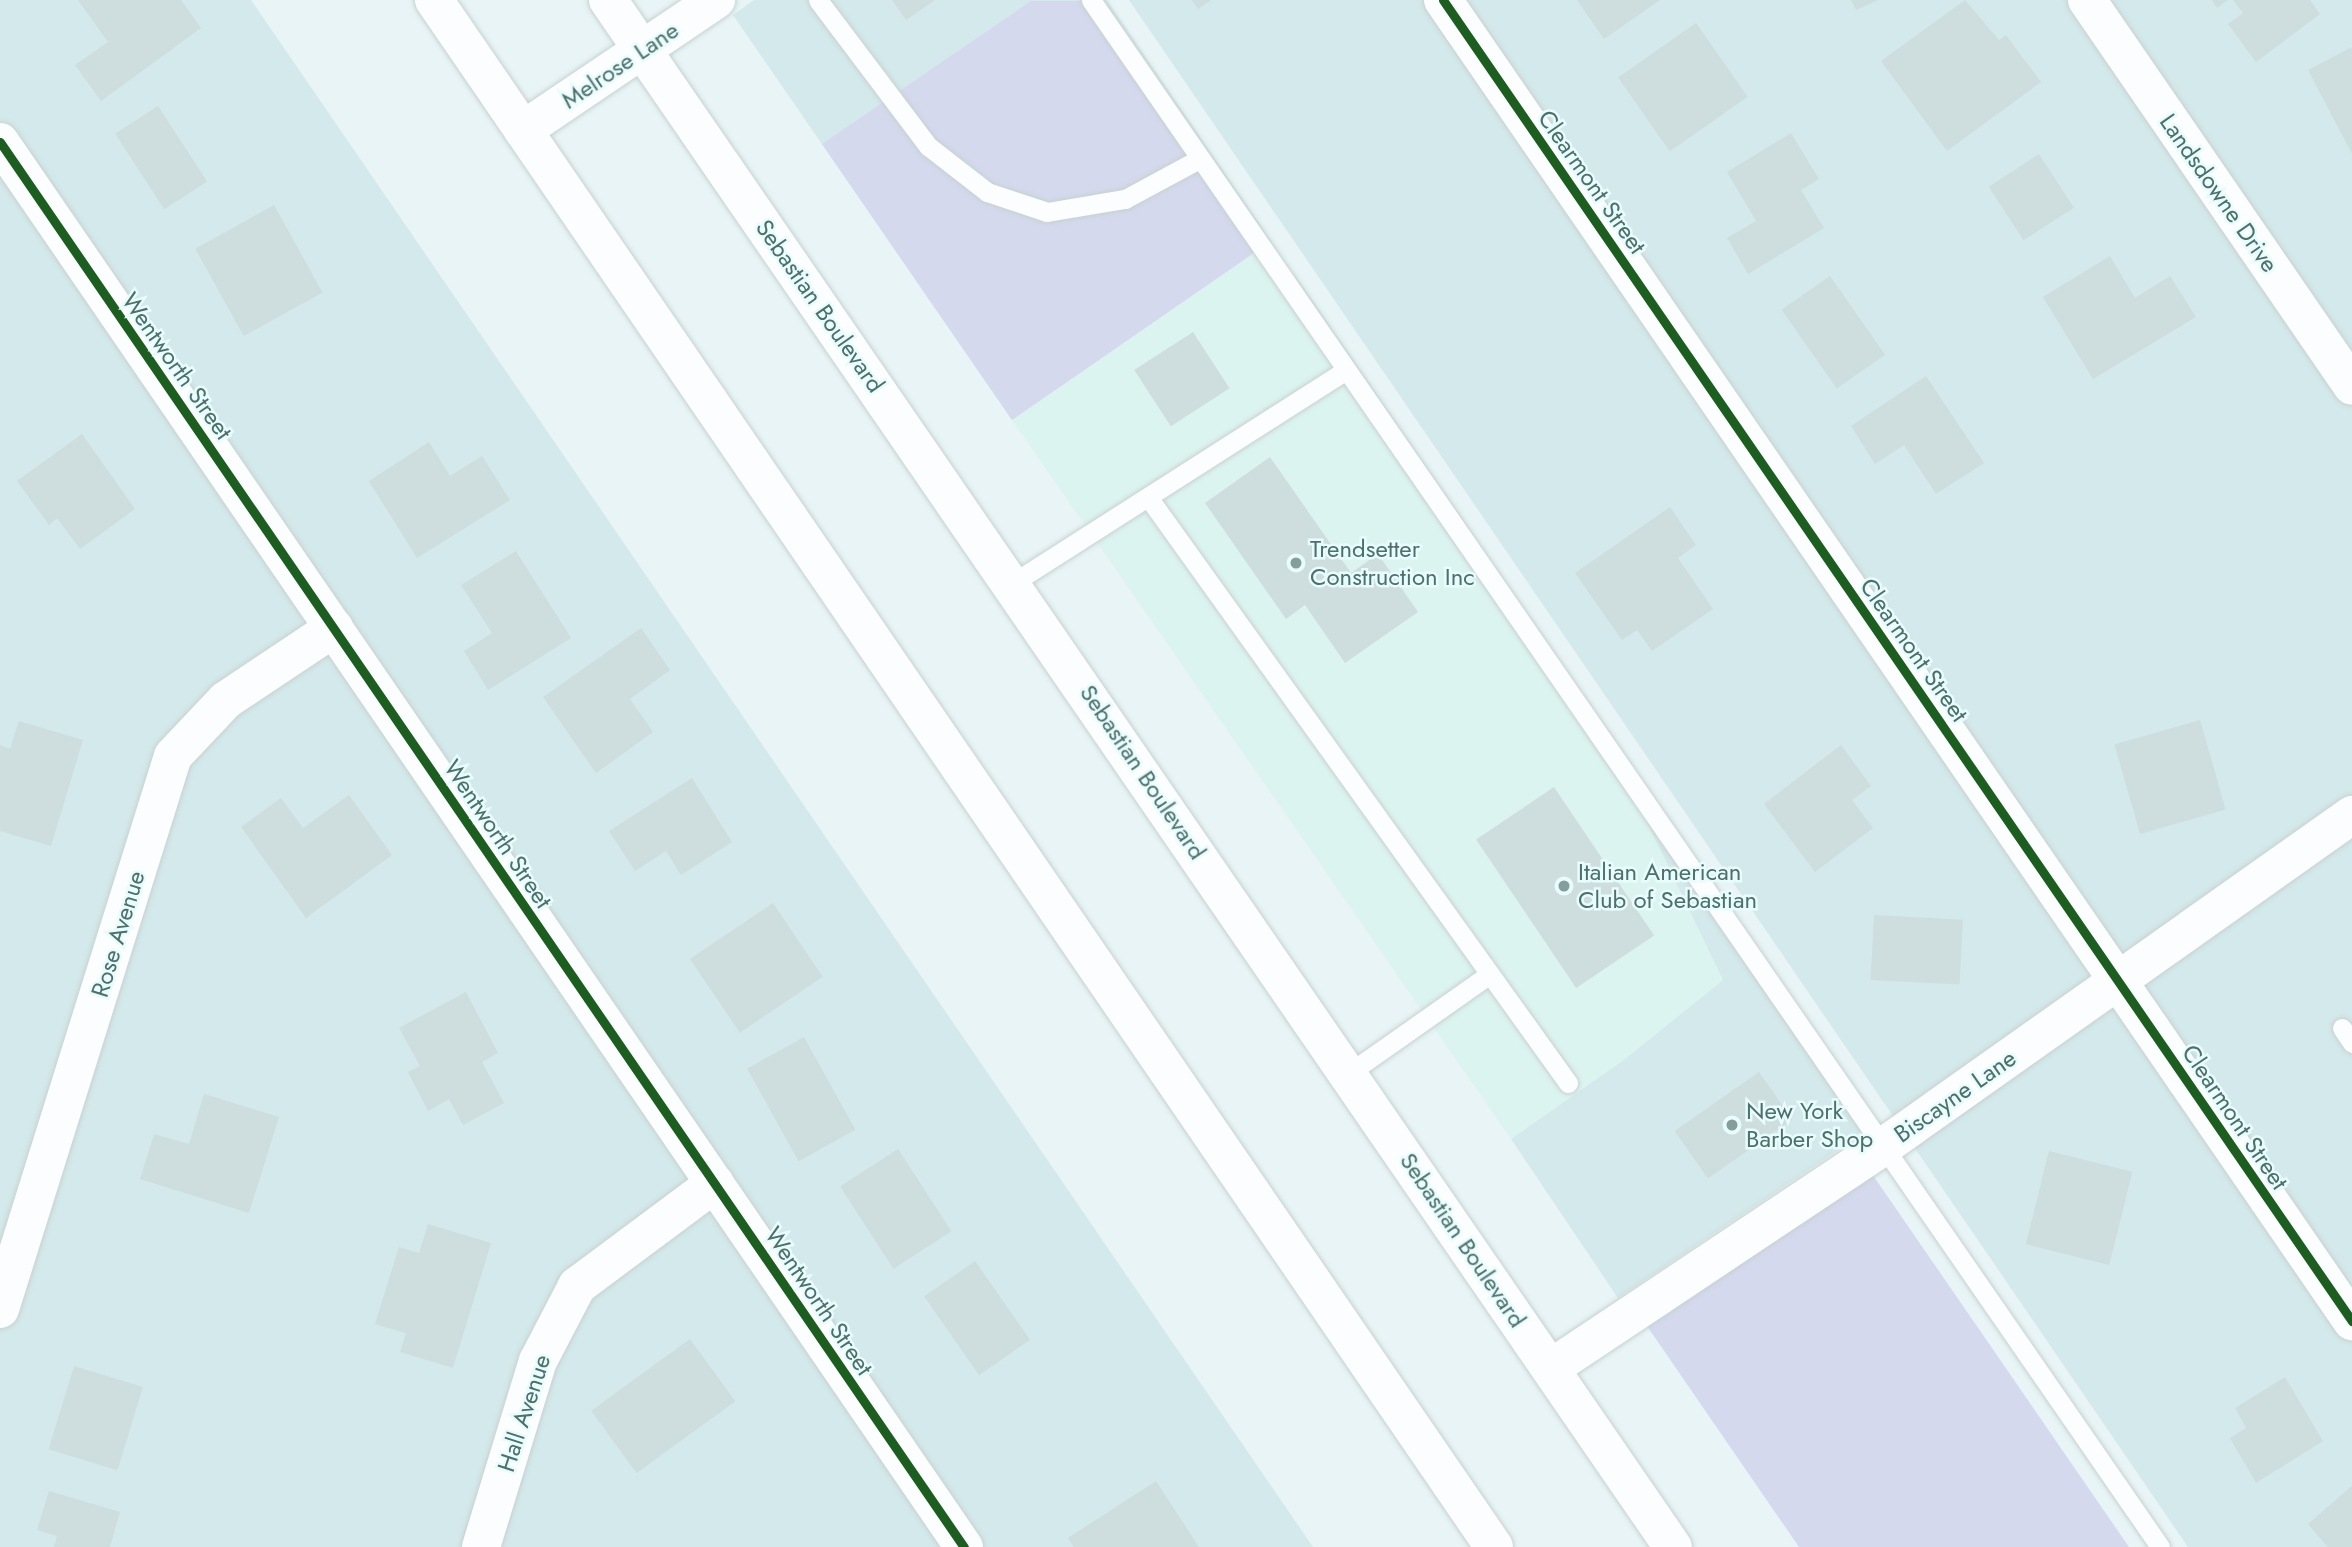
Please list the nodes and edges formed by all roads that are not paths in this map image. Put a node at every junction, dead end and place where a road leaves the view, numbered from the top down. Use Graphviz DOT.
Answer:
graph roads {
  1 [pos="434,0"];
  2 [pos="608,0"];
  3 [pos="716,0"];
  4 [pos="818,0"];
  5 [pos="1091,0"];
  6 [pos="1443,0"];
  7 [pos="2087,0"];
  8 [pos="642,51"];
  9 [pos="523,130"];
  10 [pos="0,142"];
  11 [pos="1199,159"];
  12 [pos="1343,372"];
  13 [pos="2352,386"];
  14 [pos="1148,497"];
  15 [pos="1013,583"];
  16 [pos="334,628"];
  17 [pos="2352,815"];
  18 [pos="1490,974"];
  19 [pos="2119,982"];
  20 [pos="1349,1073"];
  21 [pos="1568,1083"];
  22 [pos="1887,1144"];
  23 [pos="715,1183"];
  24 [pos="0,1309"];
  25 [pos="2352,1321"];
  26 [pos="1551,1368"];
  27 [pos="481,1547"];
  28 [pos="964,1547"];
  29 [pos="1494,1547"];
  30 [pos="1673,1547"];
  31 [pos="2160,1547"];
  1 -- 9 [label="street"];
  2 -- 8 [label="street, Sebastian Boulevard"];
  3 -- 8 [label="street, Melrose Lane"];
  4 -- 11 [label="lane"];
  5 -- 11 [label="lane"];
  6 -- 19 [label="street, Clearmont Street"];
  7 -- 13 [label="street, Landsdowne Drive"];
  8 -- 9 [label="street, Melrose Lane"];
  8 -- 15 [label="street, Sebastian Boulevard"];
  9 -- 29 [label="street"];
  10 -- 16 [label="street, Wentworth Street"];
  11 -- 12 [label="lane"];
  12 -- 14 [label="lane"];
  12 -- 22 [label="lane"];
  14 -- 15 [label="lane"];
  14 -- 18 [label="lane"];
  15 -- 20 [label="street, Sebastian Boulevard"];
  16 -- 23 [label="street, Wentworth Street"];
  16 -- 24 [label="street, Rose Avenue"];
  17 -- 19 [label="street, Biscayne Lane"];
  18 -- 20 [label="lane"];
  18 -- 21 [label="lane"];
  19 -- 22 [label="street, Biscayne Lane"];
  19 -- 25 [label="street, Clearmont Street"];
  20 -- 26 [label="street, Sebastian Boulevard"];
  22 -- 26 [label="street, Biscayne Lane"];
  22 -- 31 [label="lane"];
  23 -- 27 [label="street, Hall Avenue"];
  23 -- 28 [label="street, Wentworth Street"];
  26 -- 30 [label="street, Sebastian Boulevard"];
}
